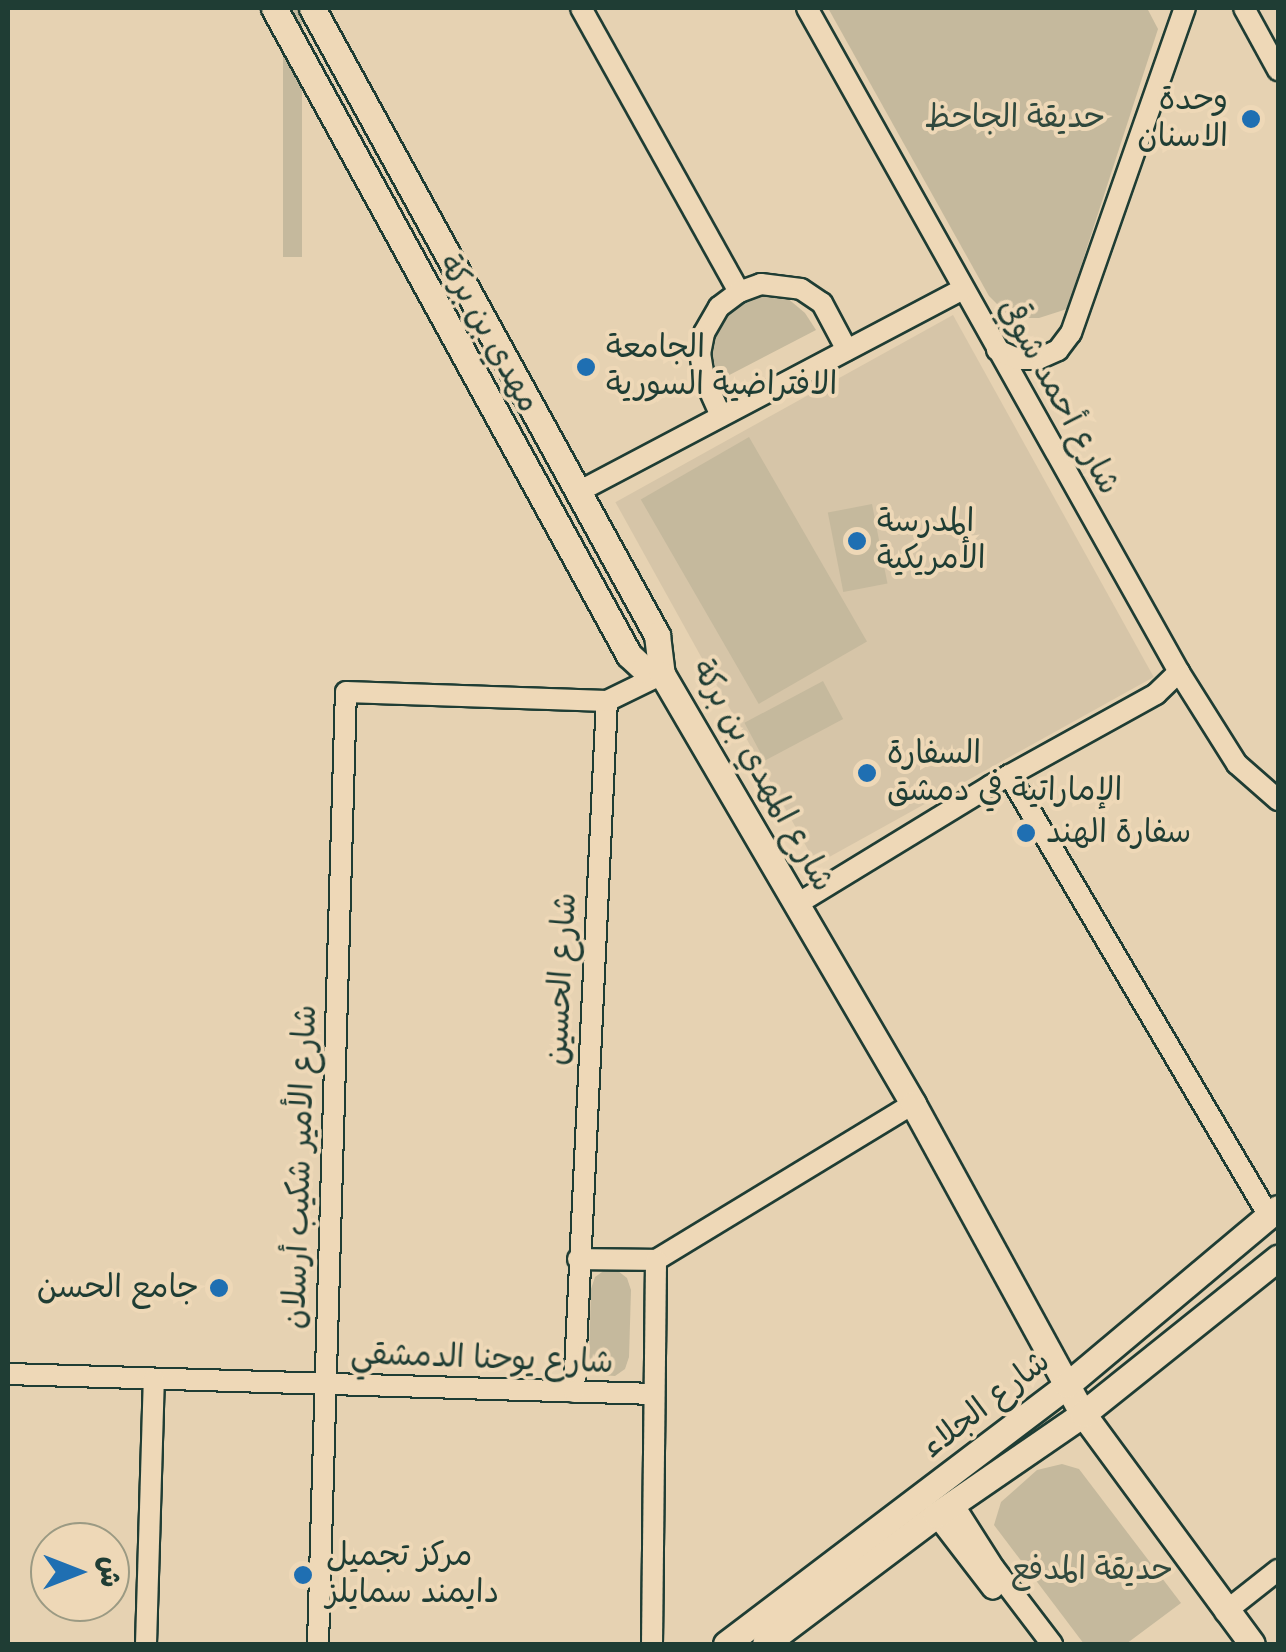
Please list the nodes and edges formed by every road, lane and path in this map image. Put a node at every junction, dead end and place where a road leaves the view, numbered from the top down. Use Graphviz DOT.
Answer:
graph roads {
  1 [pos="274,8"];
  2 [pos="312,8"];
  3 [pos="581,8"];
  4 [pos="807,8"];
  5 [pos="1185,8"];
  6 [pos="1244,8"];
  7 [pos="1278,70"];
  8 [pos="456,275"];
  9 [pos="426,288"];
  10 [pos="963,289"];
  11 [pos="738,292"];
  12 [pos="474,308"];
  13 [pos="443,322"];
  14 [pos="847,350"];
  15 [pos="997,350"];
  16 [pos="722,416"];
  17 [pos="578,492"];
  18 [pos="1178,672"];
  19 [pos="662,674"];
  20 [pos="606,701"];
  21 [pos="1009,775"];
  22 [pos="1278,800"];
  23 [pos="797,904"];
  24 [pos="913,1104"];
  25 [pos="1274,1212"];
  26 [pos="1278,1258"];
  27 [pos="578,1259"];
  28 [pos="656,1260"];
  29 [pos="8,1374"];
  30 [pos="154,1379"];
  31 [pos="324,1384"];
  32 [pos="1067,1385"];
  33 [pos="574,1392"];
  34 [pos="654,1394"];
  35 [pos="1083,1414"];
  36 [pos="945,1509"];
  37 [pos="1278,1570"];
  38 [pos="1225,1612"];
  39 [pos="146,1644"];
  40 [pos="318,1644"];
  41 [pos="652,1644"];
  42 [pos="726,1644"];
  43 [pos="765,1644"];
  44 [pos="1035,1644"];
  45 [pos="1052,1644"];
  46 [pos="1252,1644"];
  1 -- 9 [label="main road, مهدي بن بركة"];
  2 -- 8 [label="main road, شارع المهدي بن بركة"];
  3 -- 11 [label="street"];
  4 -- 10 [label="street, شارع أحمد شوقي"];
  5 -- 15 [label="street"];
  6 -- 7 [label="street"];
  8 -- 9 [label="main road"];
  8 -- 12 [label="main road, شارع المهدي بن بركة"];
  9 -- 13 [label="main road, مهدي بن بركة"];
  10 -- 14 [label="street"];
  10 -- 15 [label="street, شارع أحمد شوقي"];
  11 -- 14 [label="street"];
  11 -- 16 [label="street"];
  12 -- 13 [label="main road"];
  12 -- 17 [label="main road, شارع المهدي بن بركة"];
  13 -- 19 [label="main road, مهدي بن بركة"];
  14 -- 16 [label="street"];
  15 -- 18 [label="street, شارع أحمد شوقي"];
  16 -- 17 [label="street"];
  17 -- 19 [label="main road, شارع المهدي بن بركة"];
  18 -- 21 [label="street"];
  18 -- 22 [label="street, شارع أحمد شوقي"];
  19 -- 20 [label="street"];
  19 -- 23 [label="main road, شارع المهدي بن بركة"];
  20 -- 27 [label="street, شارع الحسين"];
  20 -- 31 [label="street, شارع الأمير شكيب أرسلان"];
  21 -- 23 [label="street"];
  21 -- 25 [label="street"];
  23 -- 24 [label="main road, شارع المهدي بن بركة"];
  24 -- 28 [label="street"];
  24 -- 32 [label="main road, شارع المهدي بن بركة"];
  25 -- 32 [label="main road, شارع الجلاء"];
  26 -- 35 [label="main road, شارع الجلاء"];
  27 -- 28 [label="street"];
  27 -- 33 [label="street, شارع الحسين"];
  28 -- 34 [label="street"];
  29 -- 30 [label="street, شارع يوحنا الدمشقي"];
  30 -- 31 [label="street, شارع يوحنا الدمشقي"];
  30 -- 39 [label="street"];
  31 -- 33 [label="street, شارع يوحنا الدمشقي"];
  31 -- 40 [label="street, شارع الأمير شكيب أرسلان"];
  32 -- 35 [label="main road, شارع المهدي بن بركة"];
  32 -- 42 [label="main road, شارع الجلاء"];
  33 -- 34 [label="street, شارع يوحنا الدمشقي"];
  34 -- 41 [label="street"];
  35 -- 36 [label="main road, شارع الجلاء"];
  35 -- 38 [label="main road, شارع المهدي بن بركة"];
  36 -- 43 [label="main road, شارع الجلاء"];
  36 -- 44 [label="street"];
  36 -- 45 [label="street"];
  37 -- 38 [label="street"];
  38 -- 46 [label="main road, شارع المهدي بن بركة"];
}
